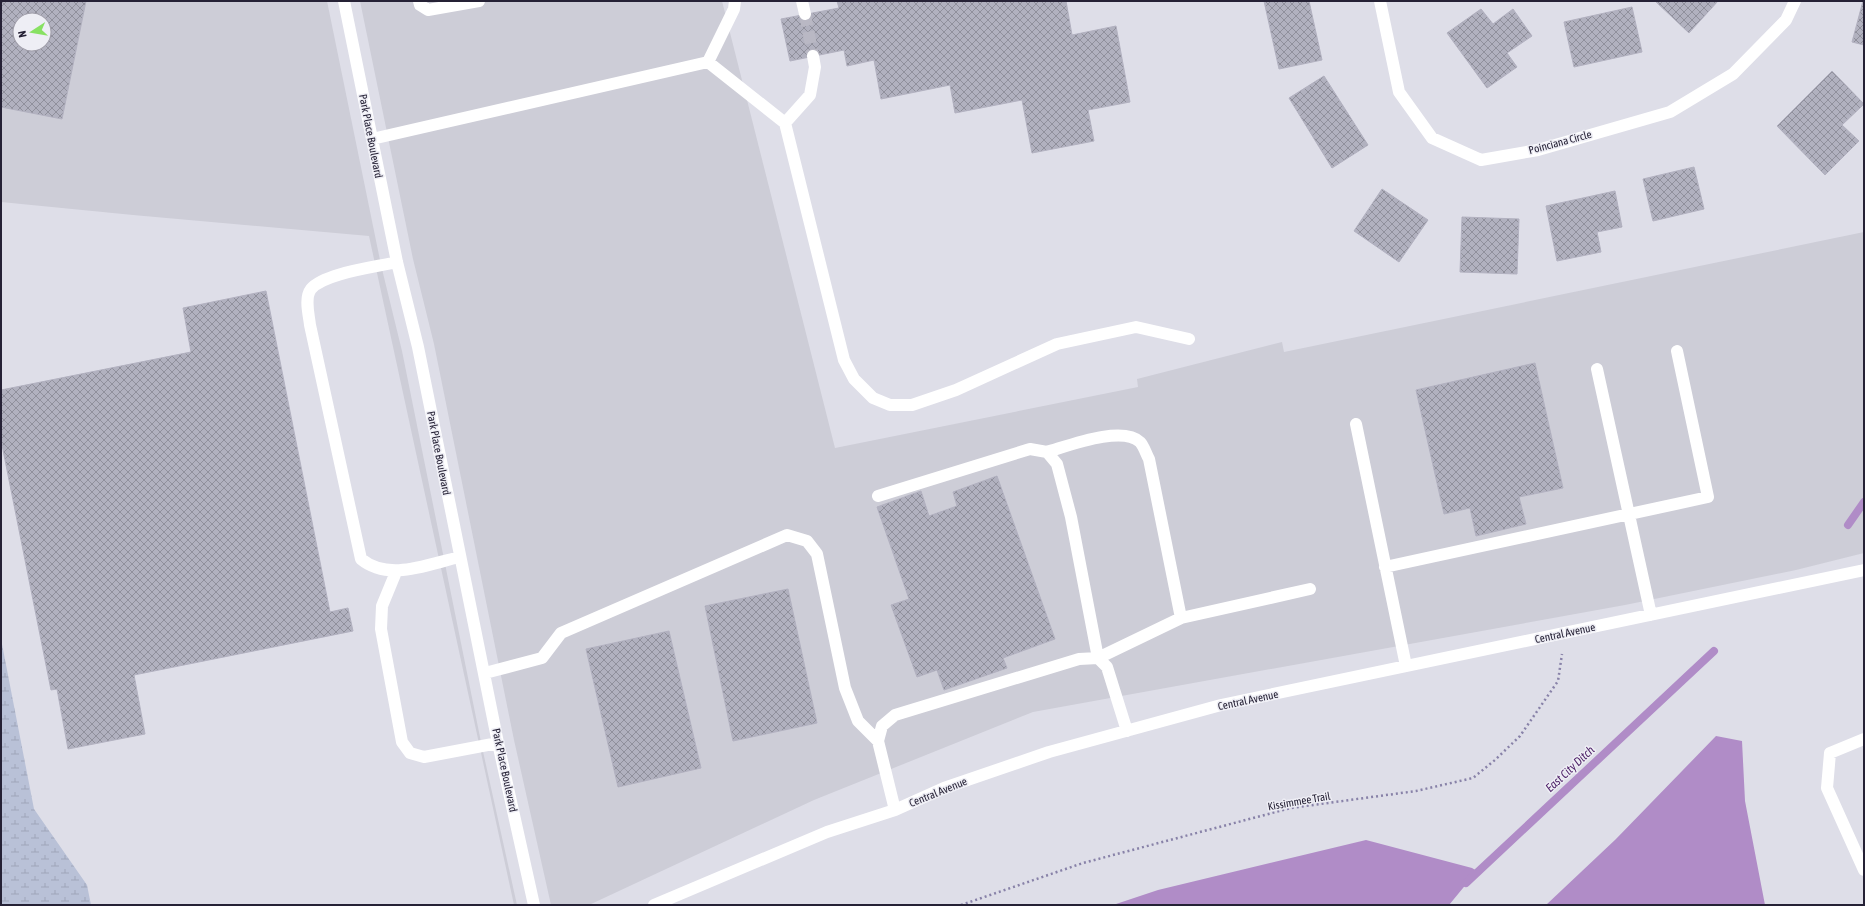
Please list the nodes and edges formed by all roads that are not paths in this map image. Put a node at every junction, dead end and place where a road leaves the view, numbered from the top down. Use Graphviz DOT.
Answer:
graph roads {
  1 [pos="344,1"];
  2 [pos="419,1"];
  3 [pos="479,1"];
  4 [pos="734,1"];
  5 [pos="802,1"];
  6 [pos="1380,1"];
  7 [pos="1795,1"];
  8 [pos="805,14"];
  9 [pos="813,56"];
  10 [pos="708,62"];
  11 [pos="785,123"];
  12 [pos="372,139"];
  13 [pos="397,262"];
  14 [pos="1189,339"];
  15 [pos="1677,351"];
  16 [pos="1597,369"];
  17 [pos="1356,424"];
  18 [pos="1047,452"];
  19 [pos="878,496"];
  20 [pos="1629,514"];
  21 [pos="460,557"];
  22 [pos="1385,567"];
  23 [pos="1864,570"];
  24 [pos="396,572"];
  25 [pos="1310,589"];
  26 [pos="1651,615"];
  27 [pos="1181,618"];
  28 [pos="1098,658"];
  29 [pos="1406,666"];
  30 [pos="485,673"];
  31 [pos="1126,731"];
  32 [pos="1864,739"];
  33 [pos="878,741"];
  34 [pos="498,743"];
  35 [pos="895,810"];
  36 [pos="1864,870"];
  37 [pos="534,905"];
  38 [pos="654,905"];
  1 -- 12 [label="street, Park Place Boulevard"];
  2 -- 3 [label="street"];
  4 -- 10 [label="street"];
  5 -- 8 [label="street"];
  6 -- 7 [label="street, Poinciana Circle"];
  9 -- 11 [label="street"];
  10 -- 11 [label="street"];
  10 -- 12 [label="street"];
  11 -- 14 [label="street"];
  12 -- 13 [label="street, Park Place Boulevard"];
  13 -- 21 [label="street, Park Place Boulevard"];
  13 -- 24 [label="street"];
  15 -- 20 [label="street"];
  16 -- 20 [label="street"];
  17 -- 22 [label="street"];
  18 -- 19 [label="street"];
  18 -- 27 [label="street"];
  18 -- 28 [label="street"];
  20 -- 22 [label="street"];
  20 -- 26 [label="street"];
  21 -- 24 [label="street"];
  21 -- 30 [label="street, Park Place Boulevard"];
  22 -- 29 [label="street"];
  23 -- 26 [label="street, Central Avenue"];
  24 -- 34 [label="street"];
  25 -- 27 [label="street"];
  26 -- 29 [label="street, Central Avenue"];
  27 -- 28 [label="street"];
  28 -- 31 [label="street"];
  28 -- 33 [label="street"];
  29 -- 31 [label="street, Central Avenue"];
  30 -- 33 [label="street"];
  30 -- 34 [label="street, Park Place Boulevard"];
  31 -- 35 [label="street, Central Avenue"];
  32 -- 36 [label="street"];
  33 -- 35 [label="street"];
  34 -- 37 [label="street, Park Place Boulevard"];
  35 -- 38 [label="street, Central Avenue"];
}
